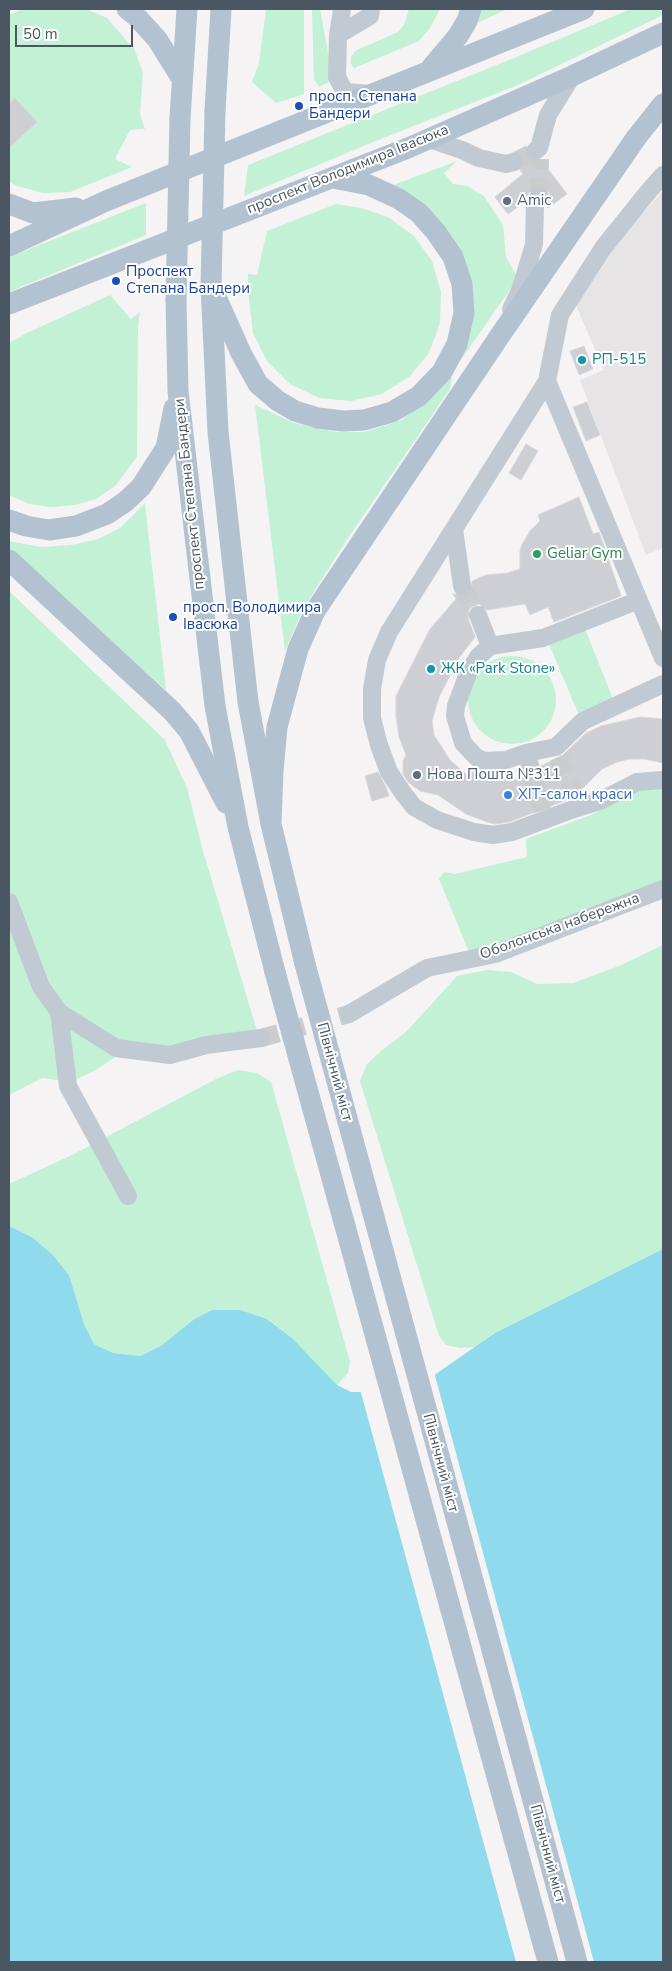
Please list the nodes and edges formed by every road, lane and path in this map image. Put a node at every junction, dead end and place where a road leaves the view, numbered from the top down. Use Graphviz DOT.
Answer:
graph roads {
  1 [pos="127,9"];
  2 [pos="187,9"];
  3 [pos="221,9"];
  4 [pos="342,9"];
  5 [pos="472,9"];
  6 [pos="584,9"];
  7 [pos="356,18"];
  8 [pos="663,33"];
  9 [pos="430,70"];
  10 [pos="572,76"];
  11 [pos="182,79"];
  12 [pos="371,94"];
  13 [pos="663,104"];
  14 [pos="429,139"];
  15 [pos="538,153"];
  16 [pos="514,162"];
  17 [pos="663,175"];
  18 [pos="333,178"];
  19 [pos="539,196"];
  20 [pos="106,201"];
  21 [pos="9,204"];
  22 [pos="9,246"];
  23 [pos="211,286"];
  24 [pos="19,301"];
  25 [pos="9,313"];
  26 [pos="499,337"];
  27 [pos="547,381"];
  28 [pos="178,391"];
  29 [pos="9,520"];
  30 [pos="454,529"];
  31 [pos="9,560"];
  32 [pos="462,586"];
  33 [pos="639,600"];
  34 [pos="478,615"];
  35 [pos="490,646"];
  36 [pos="663,658"];
  37 [pos="663,684"];
  38 [pos="663,780"];
  39 [pos="271,824"];
  40 [pos="238,827"];
  41 [pos="663,889"];
  42 [pos="10,907"];
  43 [pos="275,972"];
  44 [pos="59,1012"];
  45 [pos="349,1014"];
  46 [pos="260,1038"];
  47 [pos="128,1196"];
  48 [pos="548,1962"];
  49 [pos="577,1962"];
  1 -- 11 [label="main road"];
  2 -- 11 [label="main road, проспект Степана Бандери"];
  3 -- 23 [label="main road, bridge"];
  4 -- 7 [label="street"];
  5 -- 9 [label="main road"];
  6 -- 9 [label="main road"];
  7 -- 12 [label="street"];
  8 -- 10 [label="main road, проспект Володимира Івасюка"];
  9 -- 12 [label="main road"];
  10 -- 14 [label="main road, проспект Володимира Івасюка"];
  10 -- 15 [label="street"];
  11 -- 28 [label="main road, проспект Степана Бандери, bridge"];
  12 -- 20 [label="main road"];
  13 -- 26 [label="main road"];
  14 -- 16 [label="street"];
  14 -- 18 [label="main road, проспект Володимира Івасюка"];
  17 -- 27 [label="street"];
  18 -- 23 [label="main road"];
  18 -- 24 [label="main road, проспект Володимира Івасюка"];
  19 -- 26 [label="street"];
  20 -- 21 [label="main road"];
  20 -- 22 [label="main road"];
  23 -- 39 [label="main road"];
  24 -- 25 [label="main road, проспект Володимира Івасюка"];
  26 -- 39 [label="main road"];
  27 -- 30 [label="street"];
  27 -- 33 [label="street"];
  28 -- 29 [label="main road"];
  28 -- 40 [label="main road, проспект Степана Бандери"];
  30 -- 32 [label="street"];
  30 -- 38 [label="street"];
  31 -- 40 [label="main road"];
  33 -- 35 [label="street"];
  33 -- 36 [label="street"];
  34 -- 35 [label="street"];
  35 -- 37 [label="street"];
  39 -- 49 [label="main road, Північний міст, bridge"];
  40 -- 43 [label="main road, проспект Степана Бандери"];
  41 -- 45 [label="street, Оболонська набережна"];
  42 -- 44 [label="street"];
  43 -- 48 [label="main road, Північний міст, bridge"];
  44 -- 46 [label="street"];
  44 -- 47 [label="street"];
}
